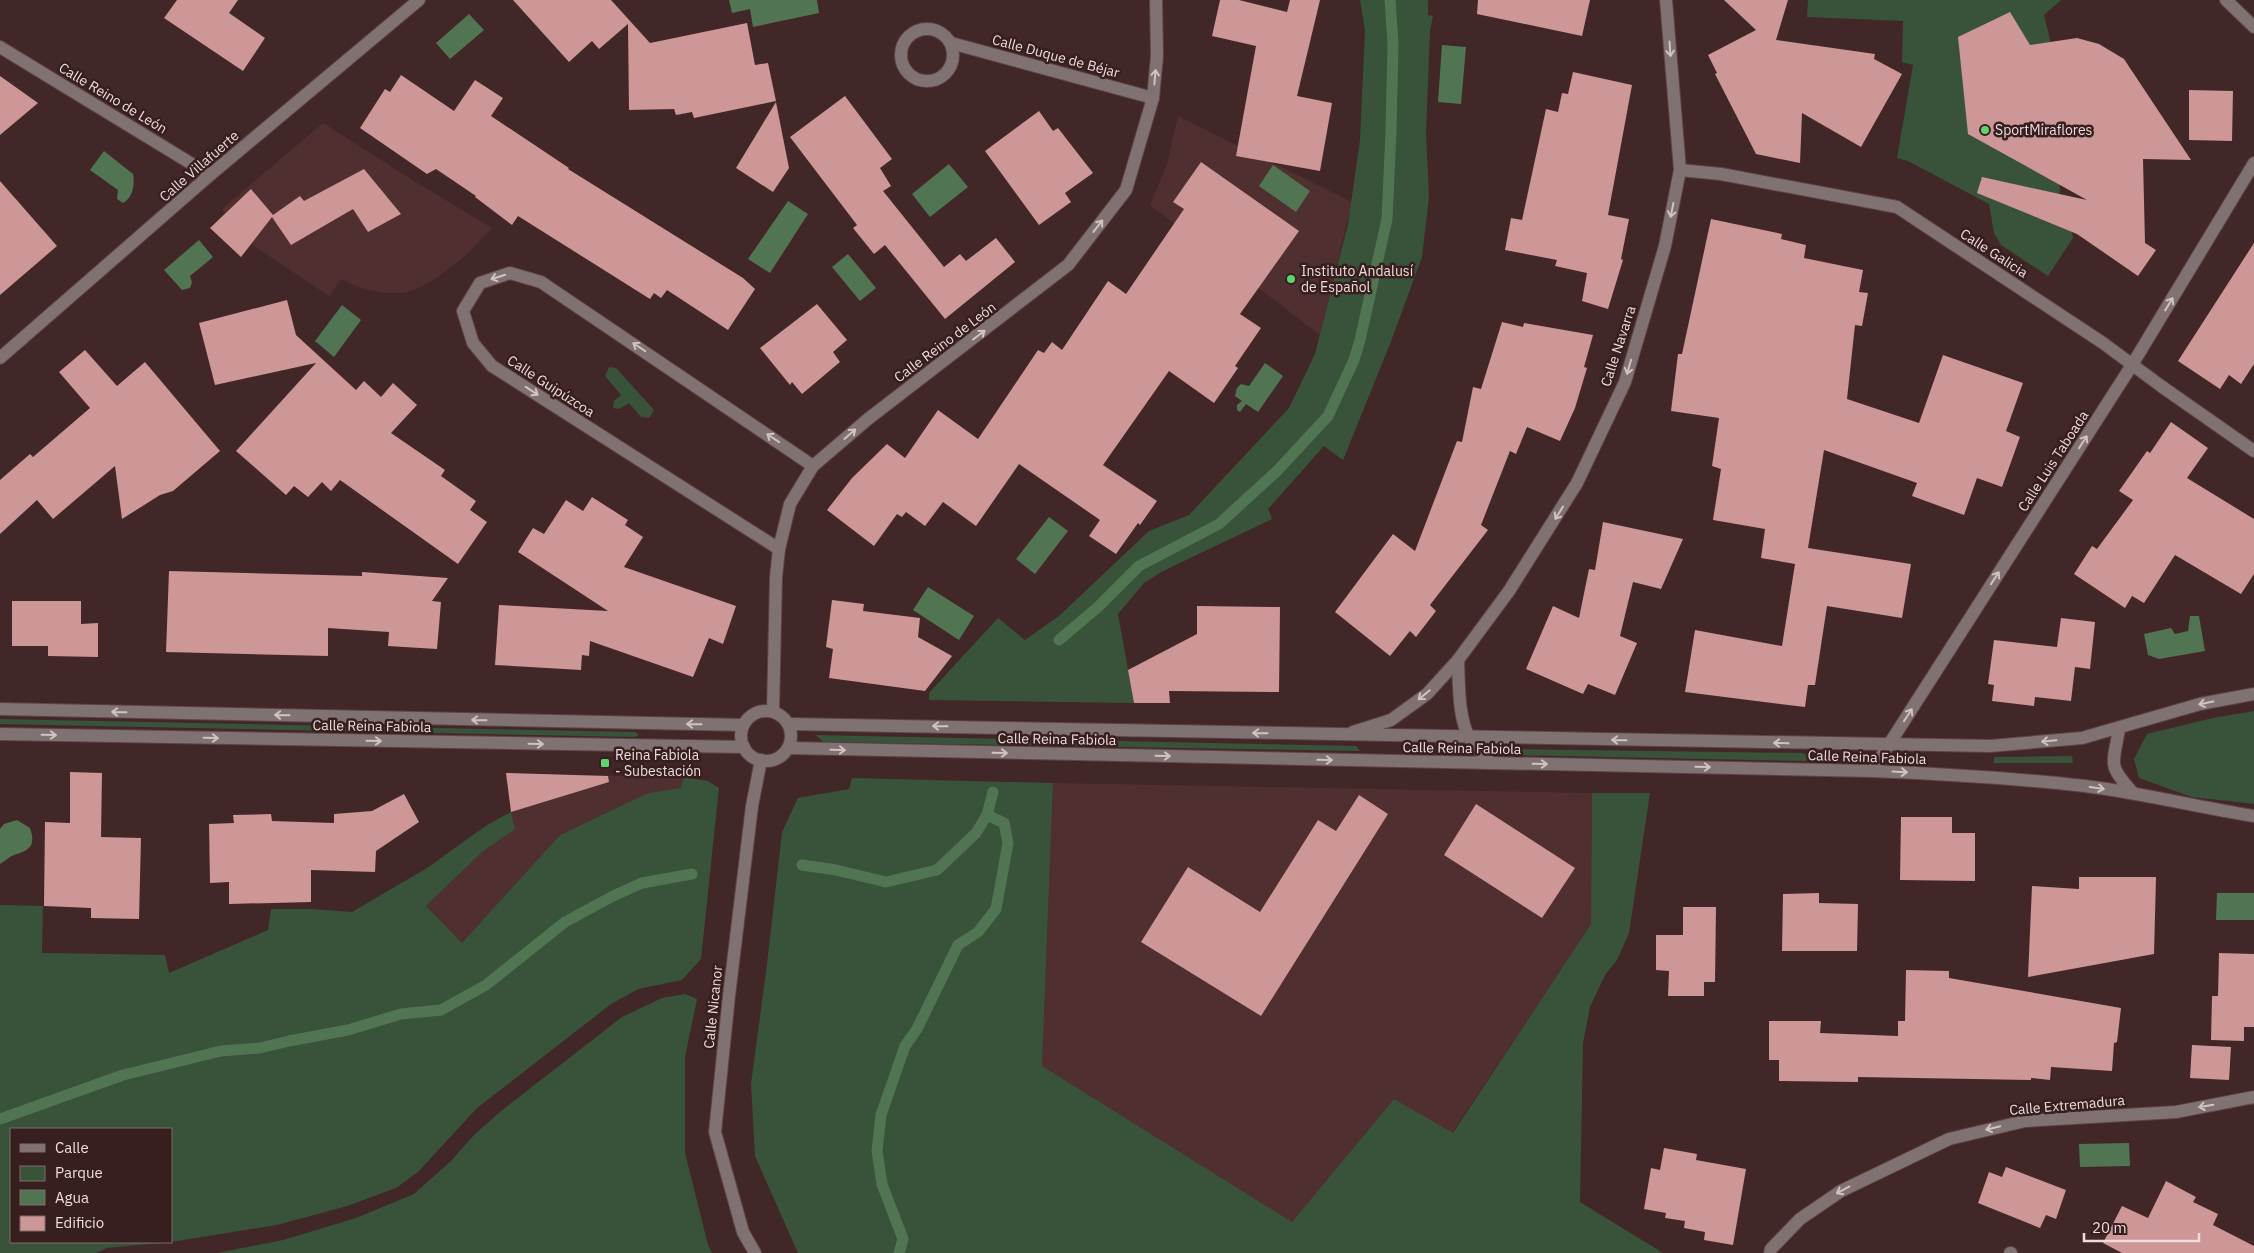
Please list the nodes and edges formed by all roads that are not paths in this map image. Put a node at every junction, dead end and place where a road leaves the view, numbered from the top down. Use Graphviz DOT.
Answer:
graph roads {
  1 [pos="419,0"];
  2 [pos="1156,0"];
  3 [pos="1666,0"];
  4 [pos="2226,0"];
  5 [pos="2254,27"];
  6 [pos="951,43"];
  7 [pos="0,47"];
  8 [pos="1153,98"];
  9 [pos="2254,163"];
  10 [pos="1680,170"];
  11 [pos="210,175"];
  12 [pos="0,358"];
  13 [pos="2132,365"];
  14 [pos="2254,451"];
  15 [pos="813,466"];
  16 [pos="779,549"];
  17 [pos="1458,660"];
  18 [pos="2254,694"];
  19 [pos="0,709"];
  20 [pos="773,712"];
  21 [pos="789,724"];
  22 [pos="743,725"];
  23 [pos="2119,729"];
  24 [pos="0,734"];
  25 [pos="1343,735"];
  26 [pos="1469,737"];
  27 [pos="1889,744"];
  28 [pos="744,748"];
  29 [pos="789,748"];
  30 [pos="761,760"];
  31 [pos="1491,763"];
  32 [pos="1872,771"];
  33 [pos="2133,793"];
  34 [pos="2254,816"];
  35 [pos="2254,1097"];
  36 [pos="754,1253"];
  37 [pos="1770,1253"];
  1 -- 11 [label="street, Calle Villafuerte"];
  8 -- 2 [label="street, Calle Reino de León, one-way"];
  3 -- 10 [label="street, Calle Navarra, one-way"];
  4 -- 5 [label="street"];
  6 -- 6 [label="street, Calle Duque de Béjar"];
  6 -- 8 [label="street, Calle Duque de Béjar"];
  7 -- 11 [label="street, Calle Reino de León"];
  15 -- 8 [label="street, Calle Reino de León, one-way"];
  13 -- 9 [label="street, Calle Luis Taboada, one-way"];
  10 -- 13 [label="street, Calle Galicia"];
  10 -- 17 [label="street, Calle Navarra, one-way"];
  11 -- 12 [label="street, Calle Villafuerte"];
  13 -- 14 [label="street, Calle Galicia"];
  27 -- 13 [label="street, Calle Luis Taboada, one-way"];
  15 -- 16 [label="street, Calle Reino de León"];
  15 -- 16 [label="street, Calle Guipúzcoa, one-way"];
  16 -- 20 [label="street, Calle Reino de León"];
  17 -- 25 [label="street, Calle Navarra, one-way"];
  17 -- 26 [label="street"];
  18 -- 23 [label="street, Calle Reina Fabiola, one-way"];
  22 -- 19 [label="street, Calle Reina Fabiola, one-way"];
  20 -- 21 [label="street"];
  20 -- 22 [label="street"];
  25 -- 21 [label="street, Calle Reina Fabiola, one-way"];
  21 -- 29 [label="street"];
  22 -- 28 [label="street"];
  23 -- 27 [label="street, Calle Reina Fabiola, one-way"];
  23 -- 33 [label="street"];
  24 -- 28 [label="street, Calle Reina Fabiola, one-way"];
  25 -- 26 [label="street, Calle Reina Fabiola"];
  27 -- 26 [label="street, Calle Reina Fabiola, one-way"];
  26 -- 31 [label="street"];
  27 -- 32 [label="street, Calle Luis Taboada"];
  28 -- 30 [label="street"];
  29 -- 30 [label="street"];
  29 -- 31 [label="street, Calle Reina Fabiola, one-way"];
  30 -- 36 [label="street, Calle Nicanor"];
  31 -- 32 [label="street, Calle Reina Fabiola, one-way"];
  32 -- 33 [label="street, Calle Reina Fabiola, one-way"];
  33 -- 34 [label="street, Calle Reina Fabiola"];
  35 -- 37 [label="street, Calle Extremadura, one-way"];
}
